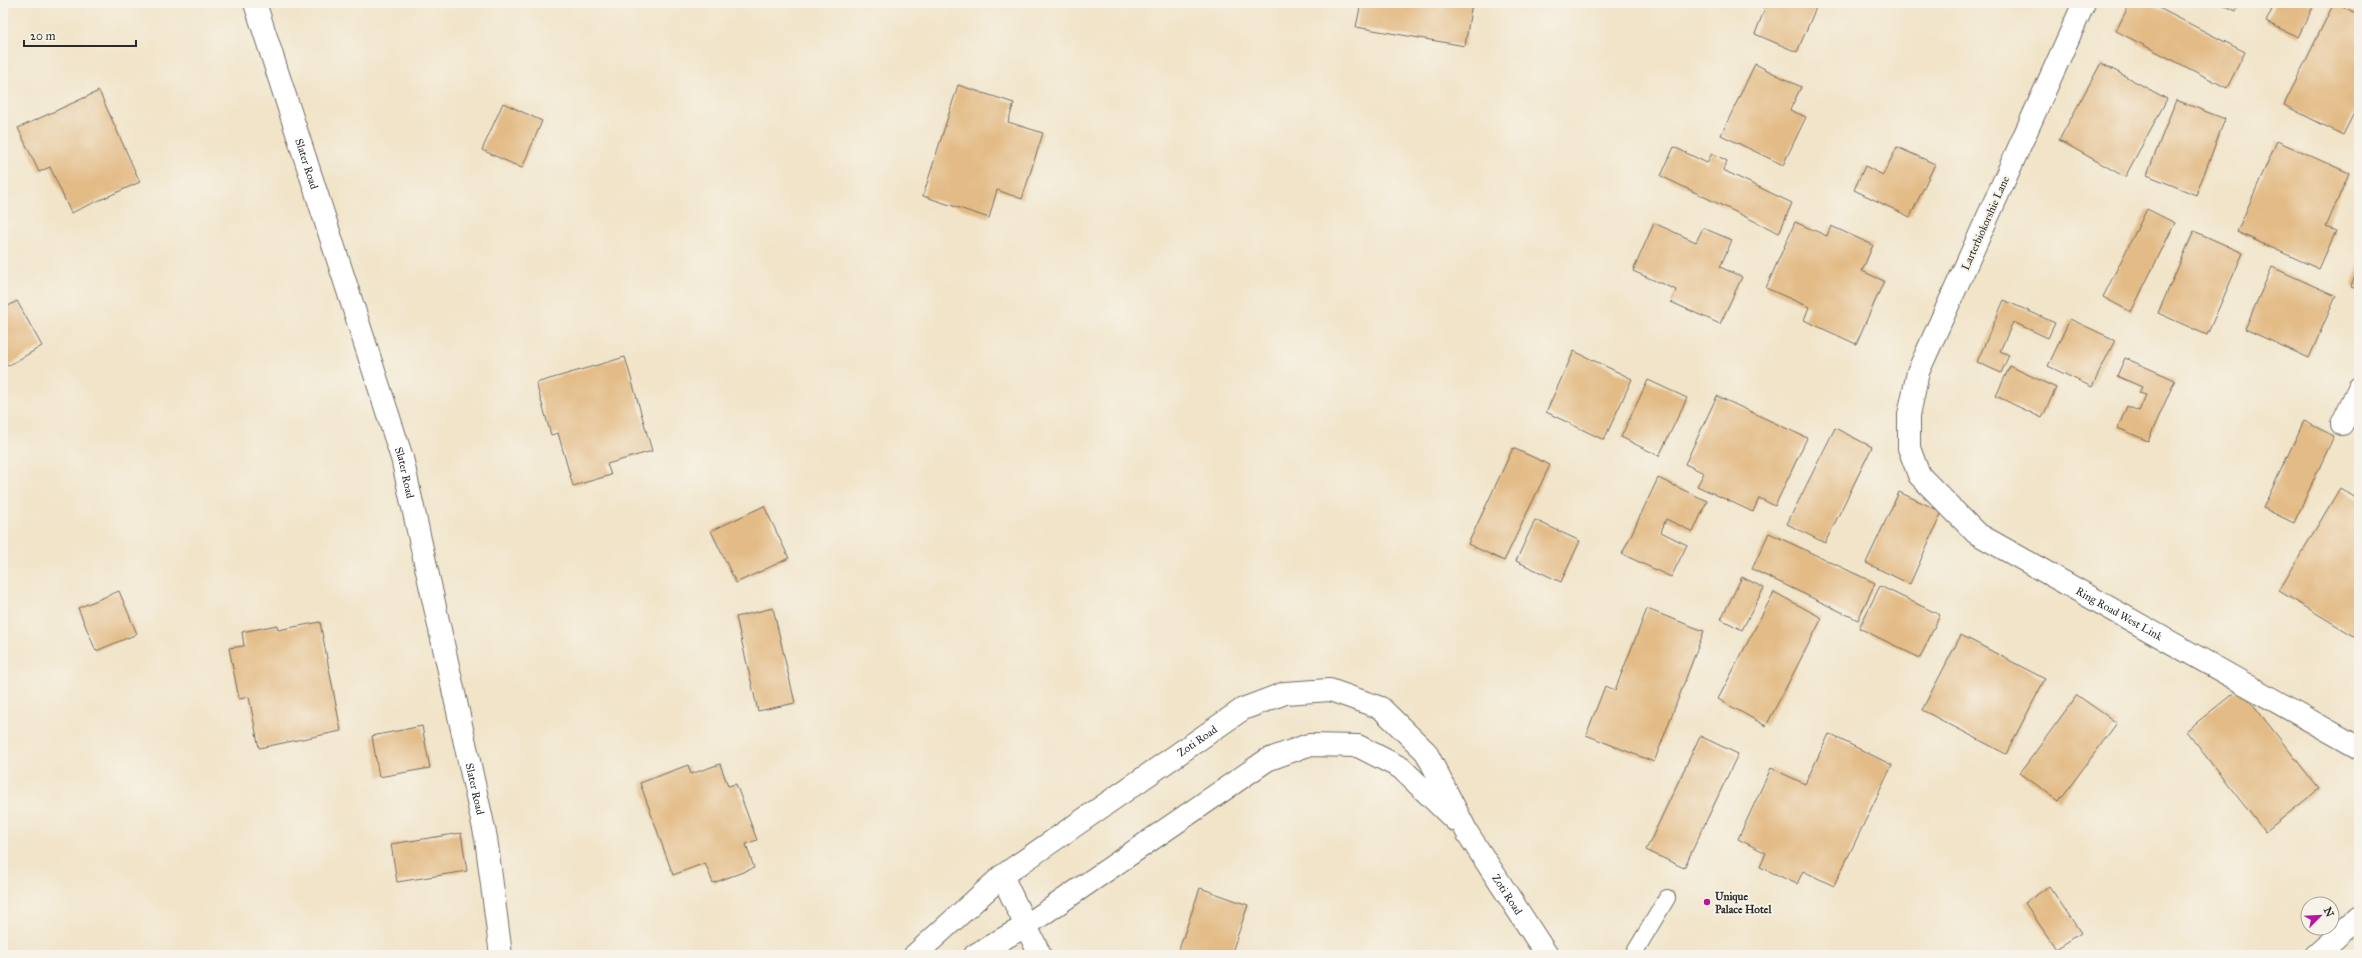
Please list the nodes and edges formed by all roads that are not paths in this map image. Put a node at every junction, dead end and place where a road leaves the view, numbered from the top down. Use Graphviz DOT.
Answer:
graph roads {
  1 [pos="256,3"];
  2 [pos="2084,3"];
  3 [pos="2359,388"];
  4 [pos="2342,424"];
  5 [pos="1909,448"];
  6 [pos="2359,748"];
  7 [pos="1468,834"];
  8 [pos="1002,876"];
  9 [pos="1667,898"];
  10 [pos="2359,917"];
  11 [pos="1027,925"];
  12 [pos="501,955"];
  13 [pos="915,955"];
  14 [pos="975,955"];
  15 [pos="1040,955"];
  16 [pos="1547,955"];
  17 [pos="1633,955"];
  18 [pos="2316,955"];
  1 -- 12 [label="street, Slater Road"];
  2 -- 5 [label="street, Larterbiokorshie Lane"];
  3 -- 4 [label="street"];
  5 -- 6 [label="street, Ring Road West Link"];
  7 -- 8 [label="street, Zoti Road"];
  7 -- 11 [label="street, Zoti Road"];
  7 -- 16 [label="street, Zoti Road"];
  8 -- 11 [label="street"];
  8 -- 13 [label="street, Zoti Road"];
  9 -- 17 [label="lane"];
  10 -- 18 [label="street"];
  11 -- 14 [label="street, Zoti Road"];
  11 -- 15 [label="street"];
}
